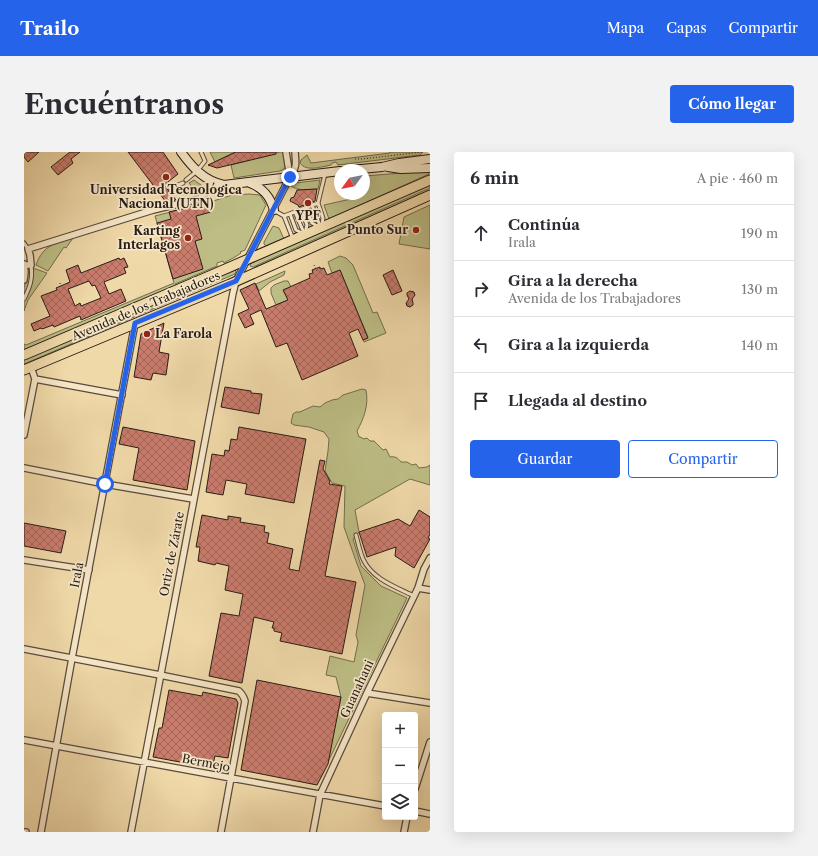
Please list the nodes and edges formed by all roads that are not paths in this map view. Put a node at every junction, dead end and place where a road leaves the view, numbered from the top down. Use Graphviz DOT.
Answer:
graph roads {
  1 [pos="181,152"];
  2 [pos="201,152"];
  3 [pos="286,152"];
  4 [pos="294,152"];
  5 [pos="430,159"];
  6 [pos="382,167"];
  7 [pos="370,168"];
  8 [pos="430,168"];
  9 [pos="197,171"];
  10 [pos="334,172"];
  11 [pos="325,173"];
  12 [pos="290,177"];
  13 [pos="186,180"];
  14 [pos="430,180"];
  15 [pos="213,182"];
  16 [pos="250,182"];
  17 [pos="182,183"];
  18 [pos="170,188"];
  19 [pos="430,195"];
  20 [pos="318,203"];
  21 [pos="312,205"];
  22 [pos="306,207"];
  23 [pos="274,210"];
  24 [pos="301,210"];
  25 [pos="295,212"];
  26 [pos="290,214"];
  27 [pos="284,216"];
  28 [pos="321,228"];
  29 [pos="304,235"];
  30 [pos="293,240"];
  31 [pos="24,243"];
  32 [pos="28,249"];
  33 [pos="248,260"];
  34 [pos="24,264"];
  35 [pos="31,265"];
  36 [pos="24,280"];
  37 [pos="236,281"];
  38 [pos="24,299"];
  39 [pos="135,323"];
  40 [pos="24,355"];
  41 [pos="27,369"];
  42 [pos="35,379"];
  43 [pos="122,395"];
  44 [pos="24,435"];
  45 [pos="24,468"];
  46 [pos="105,484"];
  47 [pos="194,499"];
  48 [pos="356,535"];
  49 [pos="430,558"];
  50 [pos="24,560"];
  51 [pos="89,570"];
  52 [pos="418,588"];
  53 [pos="430,590"];
  54 [pos="414,596"];
  55 [pos="24,649"];
  56 [pos="72,658"];
  57 [pos="160,675"];
  58 [pos="367,693"];
  59 [pos="430,703"];
  60 [pos="24,740"];
  61 [pos="430,742"];
  62 [pos="56,746"];
  63 [pos="144,762"];
  64 [pos="231,778"];
  65 [pos="417,784"];
  66 [pos="320,794"];
  67 [pos="382,805"];
  68 [pos="418,812"];
  69 [pos="430,814"];
  70 [pos="406,820"];
  71 [pos="40,832"];
  72 [pos="131,832"];
  73 [pos="221,832"];
  74 [pos="313,832"];
  75 [pos="404,832"];
  1 -- 9 [label="main road"];
  2 -- 9 [label="lane"];
  3 -- 12 [label="street"];
  4 -- 12 [label="street, Ortiz de Zárate"];
  5 -- 6 [label="main road"];
  6 -- 7 [label="main road"];
  6 -- 8 [label="main road"];
  9 -- 13 [label="lane"];
  9 -- 15 [label="main road"];
  10 -- 11 [label="main road"];
  11 -- 12 [label="main road"];
  11 -- 20 [label="lane"];
  12 -- 16 [label="main road"];
  12 -- 23 [label="street, Ortiz de Zárate"];
  14 -- 28 [label="main road, Avenida de los Trabajadores"];
  15 -- 16 [label="main road"];
  15 -- 32 [label="street"];
  16 -- 23 [label="main road"];
  17 -- 18 [label="lane"];
  19 -- 37 [label="main road, Avenida de los Trabajadores"];
  20 -- 21 [label="lane"];
  20 -- 28 [label="lane"];
  21 -- 22 [label="lane"];
  21 -- 28 [label="lane"];
  22 -- 24 [label="lane"];
  22 -- 28 [label="lane"];
  23 -- 27 [label="lane"];
  23 -- 33 [label="street, Ortiz de Zárate"];
  24 -- 25 [label="lane"];
  24 -- 29 [label="lane"];
  25 -- 26 [label="lane"];
  25 -- 29 [label="lane"];
  26 -- 27 [label="lane"];
  26 -- 29 [label="lane"];
  27 -- 30 [label="lane"];
  28 -- 29 [label="main road, Avenida de los Trabajadores"];
  29 -- 30 [label="main road, Avenida de los Trabajadores"];
  30 -- 33 [label="main road, Avenida de los Trabajadores"];
  31 -- 32 [label="lane"];
  32 -- 35 [label="street"];
  33 -- 37 [label="street, Ortiz de Zárate"];
  33 -- 40 [label="main road, Avenida de los Trabajadores"];
  34 -- 35 [label="street"];
  34 -- 36 [label="street"];
  35 -- 38 [label="lane"];
  37 -- 39 [label="main road, Avenida de los Trabajadores"];
  37 -- 47 [label="street, Ortiz de Zárate"];
  39 -- 41 [label="main road, Avenida de los Trabajadores"];
  39 -- 43 [label="street, Irala"];
  41 -- 42 [label="street"];
  42 -- 43 [label="street"];
  42 -- 44 [label="street"];
  43 -- 46 [label="street, Irala"];
  45 -- 46 [label="street"];
  46 -- 47 [label="street"];
  46 -- 51 [label="street, Irala"];
  47 -- 57 [label="street, Ortiz de Zárate"];
  48 -- 54 [label="lane"];
  49 -- 52 [label="street, Guanahani"];
  50 -- 51 [label="street"];
  51 -- 56 [label="street, Irala"];
  52 -- 53 [label="street"];
  52 -- 54 [label="street, Guanahani"];
  54 -- 58 [label="street, Guanahani"];
  55 -- 56 [label="street"];
  56 -- 57 [label="street"];
  56 -- 62 [label="street, Irala"];
  57 -- 63 [label="street, Ortiz de Zárate"];
  57 -- 64 [label="street"];
  58 -- 59 [label="street"];
  58 -- 66 [label="street, Guanahani"];
  60 -- 62 [label="street, Bermejo"];
  61 -- 65 [label="street"];
  62 -- 63 [label="street, Bermejo"];
  62 -- 71 [label="street, Irala"];
  63 -- 64 [label="street, Bermejo"];
  63 -- 72 [label="street, Ortiz de Zárate"];
  64 -- 66 [label="street, Bermejo"];
  64 -- 73 [label="street"];
  66 -- 67 [label="street, Bermejo"];
  66 -- 74 [label="street, Guanahani"];
  68 -- 69 [label="street"];
  70 -- 75 [label="street"];
}
